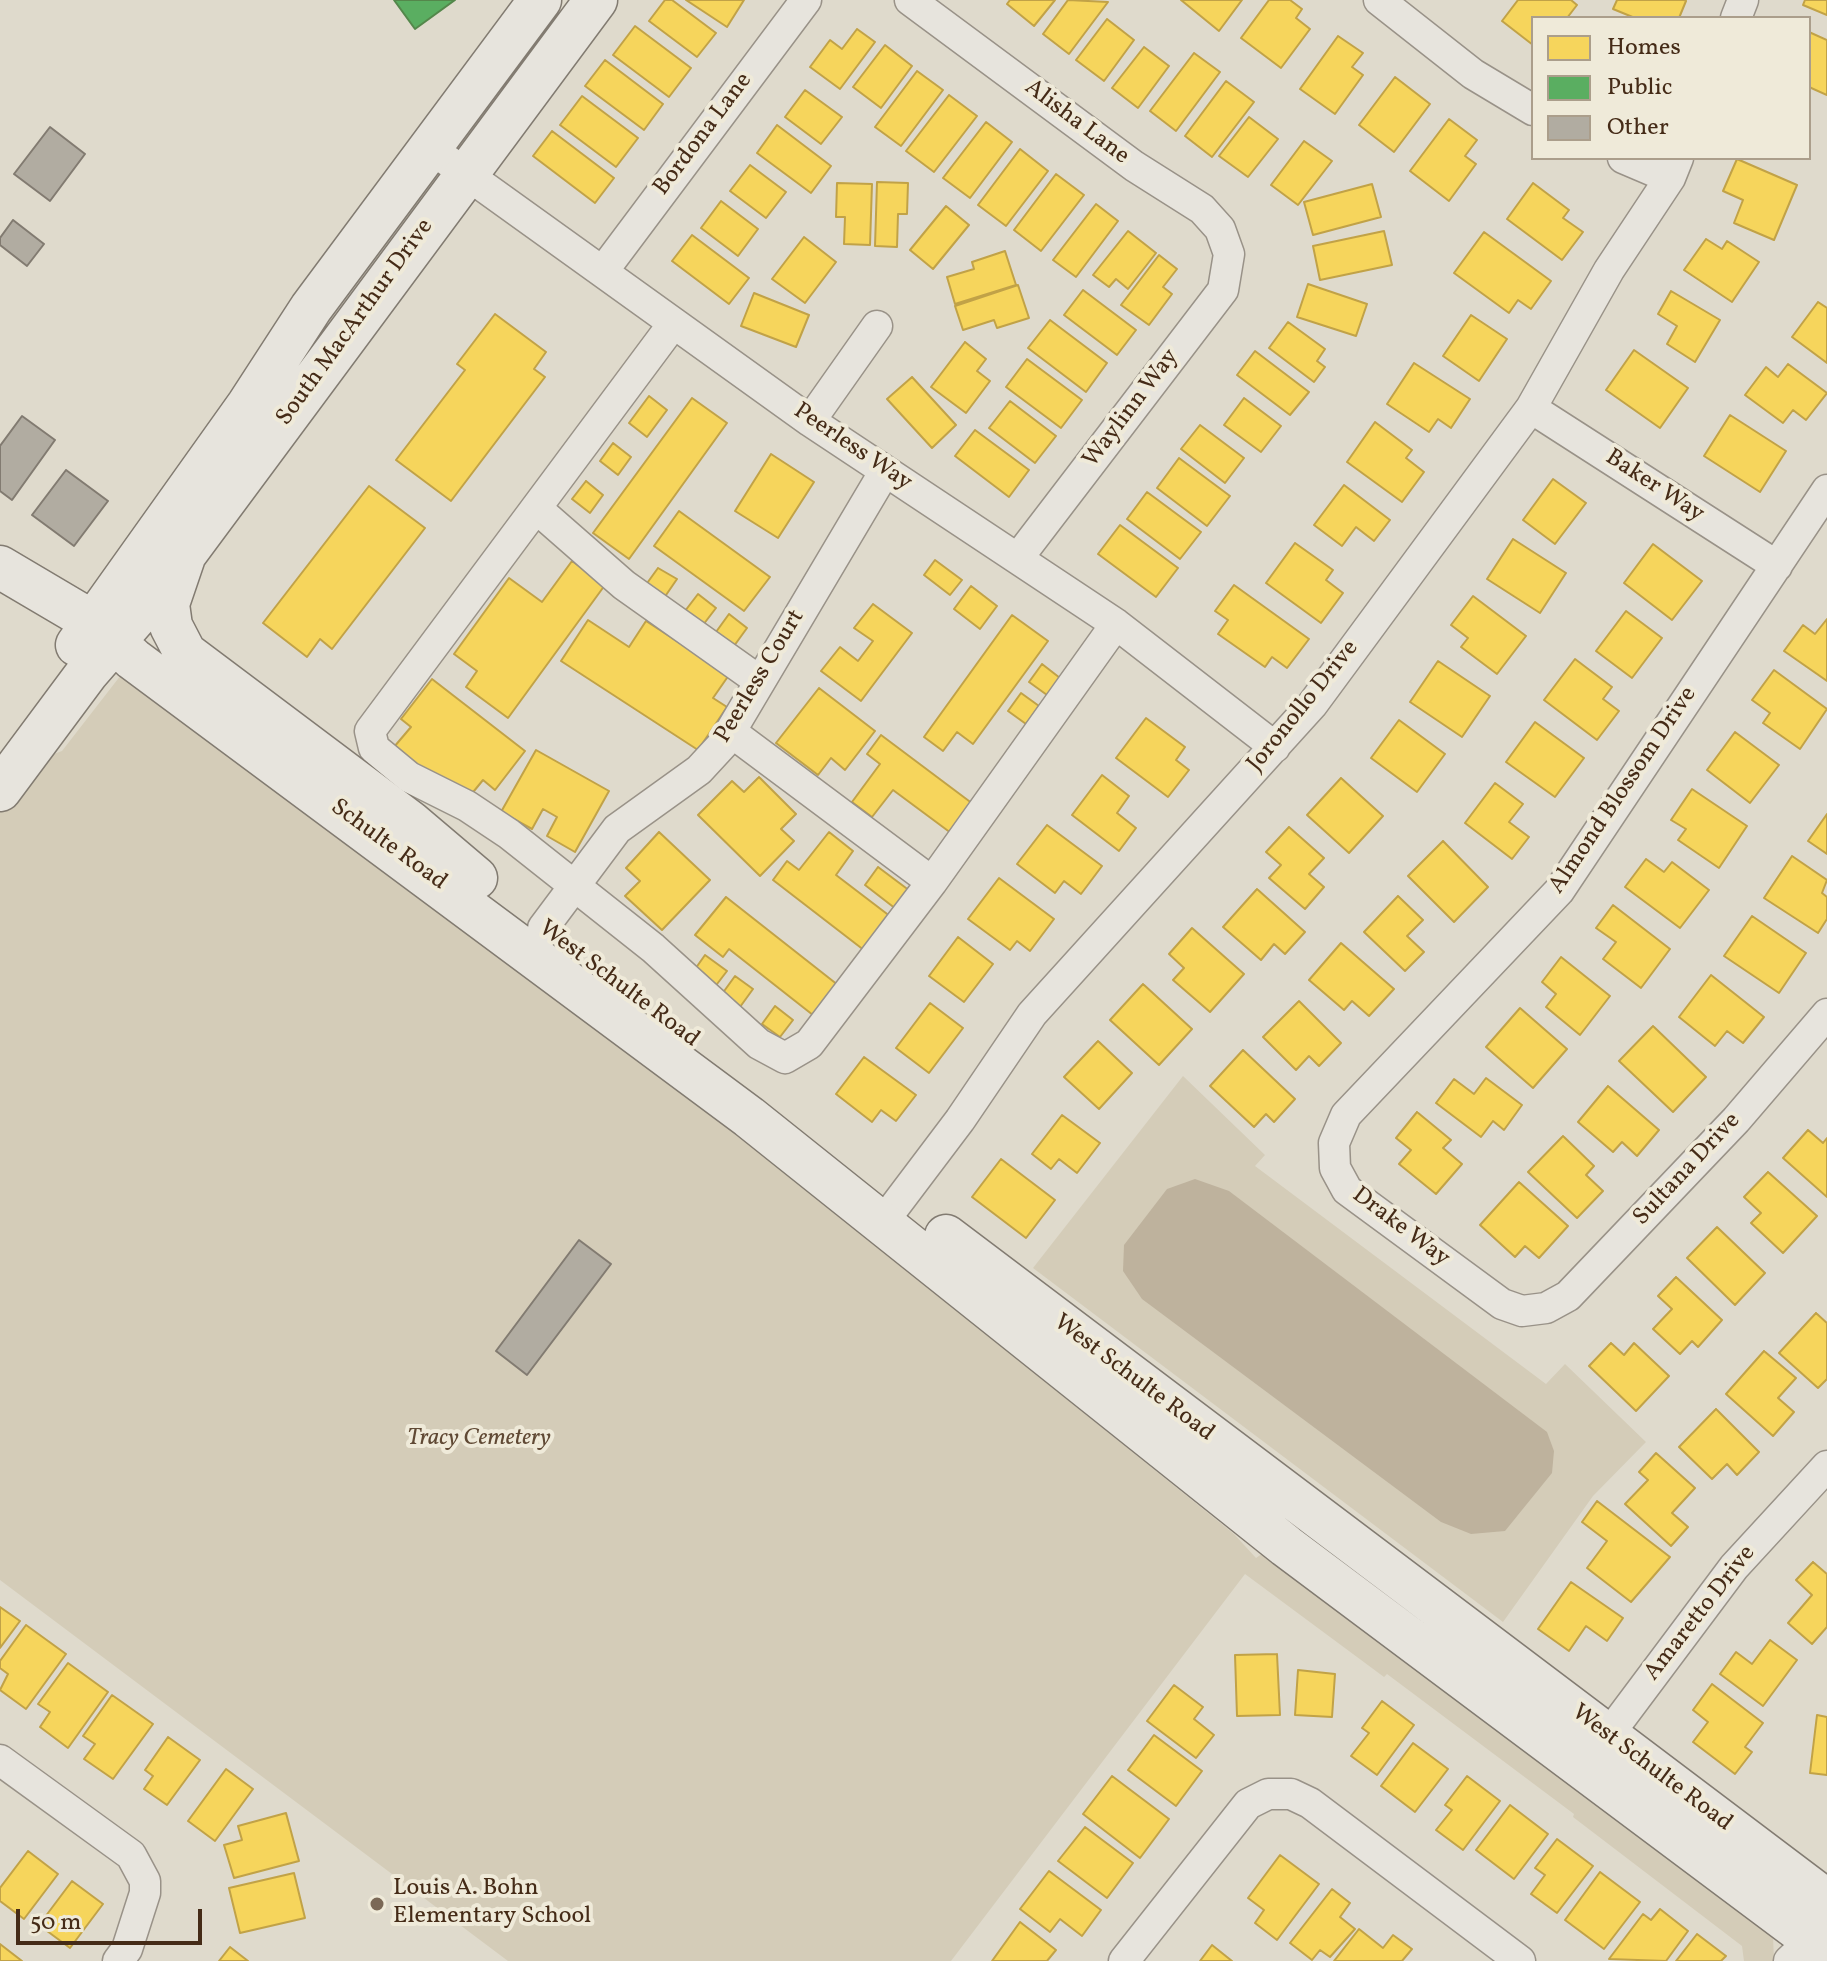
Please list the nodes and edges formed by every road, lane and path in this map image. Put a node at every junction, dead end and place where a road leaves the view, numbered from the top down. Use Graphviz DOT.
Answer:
graph roads {
  1 [pos="540,0"];
  2 [pos="596,0"];
  3 [pos="806,0"];
  4 [pos="910,0"];
  5 [pos="1379,0"];
  6 [pos="1531,109"];
  7 [pos="430,148"];
  8 [pos="1633,160"];
  9 [pos="1674,168"];
  10 [pos="466,174"];
  11 [pos="1229,254"];
  12 [pos="603,271"];
  13 [pos="673,324"];
  14 [pos="877,326"];
  15 [pos="1531,408"];
  16 [pos="810,421"];
  17 [pos="222,443"];
  18 [pos="885,471"];
  19 [pos="1827,490"];
  20 [pos="536,508"];
  21 [pos="185,554"];
  22 [pos="1018,558"];
  23 [pos="1777,566"];
  24 [pos="8,572"];
  25 [pos="1116,624"];
  26 [pos="109,633"];
  27 [pos="758,680"];
  28 [pos="731,732"];
  29 [pos="1275,747"];
  30 [pos="0,750"];
  31 [pos="0,790"];
  32 [pos="442,853"];
  33 [pos="932,882"];
  34 [pos="572,886"];
  35 [pos="543,928"];
  36 [pos="1827,1014"];
  37 [pos="685,1068"];
  38 [pos="1358,1103"];
  39 [pos="891,1211"];
  40 [pos="1536,1311"];
  41 [pos="1827,1466"];
  42 [pos="1595,1752"];
  43 [pos="0,1760"];
  44 [pos="1827,1901"];
  45 [pos="1818,1950"];
  46 [pos="118,1961"];
  47 [pos="1124,1961"];
  48 [pos="1520,1961"];
  1 -- 7 [label="main road, South MacArthur Drive"];
  2 -- 10 [label="main road, South MacArthur Drive"];
  3 -- 12 [label="street, Bordona Lane"];
  4 -- 11 [label="street, Alisha Lane"];
  5 -- 6 [label="street"];
  7 -- 10 [label="street, Peerless Way"];
  7 -- 17 [label="main road, South MacArthur Drive"];
  8 -- 9 [label="street"];
  9 -- 15 [label="street, Joronollo Drive"];
  10 -- 12 [label="street, Peerless Way"];
  10 -- 21 [label="main road, South MacArthur Drive"];
  11 -- 22 [label="street, Waylinn Way"];
  12 -- 13 [label="street, Peerless Way"];
  13 -- 16 [label="street, Peerless Way"];
  13 -- 20 [label="street"];
  14 -- 16 [label="street"];
  15 -- 23 [label="street, Baker Way"];
  15 -- 29 [label="street, Joronollo Drive"];
  16 -- 18 [label="street, Peerless Way"];
  17 -- 24 [label="main road"];
  17 -- 26 [label="main road, South MacArthur Drive"];
  18 -- 22 [label="street, Peerless Way"];
  18 -- 27 [label="street, Peerless Court"];
  19 -- 23 [label="street, Almond Blossom Drive"];
  20 -- 27 [label="street"];
  20 -- 34 [label="street"];
  21 -- 26 [label="main road, South MacArthur Drive"];
  21 -- 32 [label="main road"];
  22 -- 25 [label="street, Peerless Way"];
  23 -- 38 [label="street, Almond Blossom Drive"];
  24 -- 26 [label="main road, Schulte Road"];
  25 -- 29 [label="street, Peerless Way"];
  25 -- 33 [label="street"];
  26 -- 30 [label="main road"];
  26 -- 31 [label="main road"];
  26 -- 32 [label="main road, Schulte Road"];
  26 -- 37 [label="main road, Schulte Road"];
  27 -- 28 [label="street, Peerless Court"];
  28 -- 33 [label="street"];
  28 -- 34 [label="street, Peerless Court"];
  29 -- 39 [label="street, Joronollo Drive"];
  32 -- 35 [label="main road, West Schulte Road"];
  33 -- 34 [label="street"];
  34 -- 35 [label="street, Peerless Court"];
  35 -- 39 [label="main road, West Schulte Road"];
  36 -- 40 [label="street, Sultana Drive"];
  37 -- 39 [label="main road, West Schulte Road"];
  38 -- 40 [label="street, Drake Way"];
  39 -- 42 [label="main road, West Schulte Road"];
  41 -- 42 [label="street, Amaretto Drive"];
  42 -- 44 [label="main road, West Schulte Road"];
  42 -- 45 [label="main road, West Schulte Road"];
  43 -- 46 [label="street"];
  47 -- 48 [label="street"];
}
